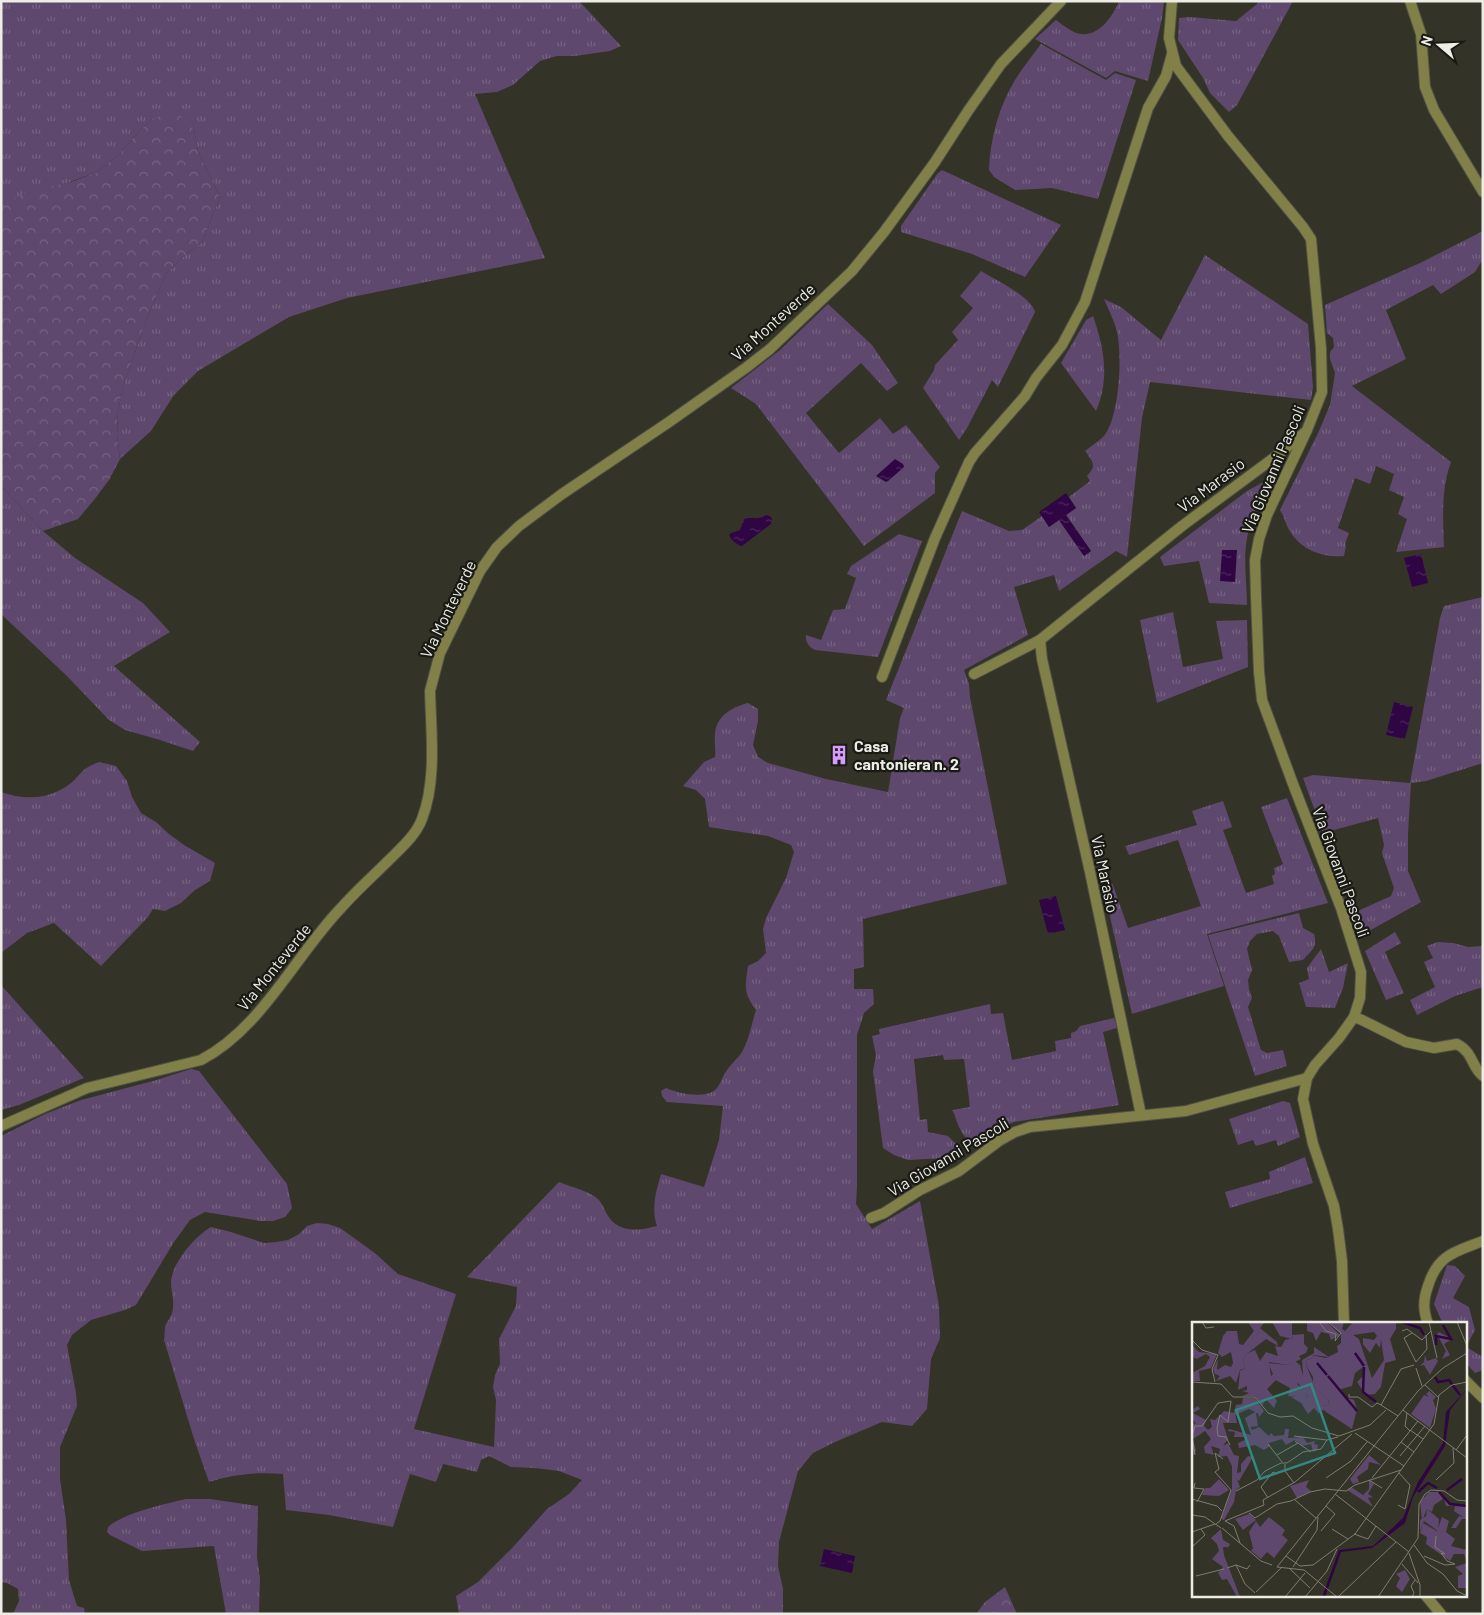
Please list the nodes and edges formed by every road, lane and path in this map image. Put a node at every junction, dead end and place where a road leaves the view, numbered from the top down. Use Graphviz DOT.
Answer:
graph roads {
  1 [pos="1062,1"];
  2 [pos="1172,1"];
  3 [pos="1410,1"];
  4 [pos="1173,52"];
  5 [pos="1483,192"];
  6 [pos="1307,430"];
  7 [pos="1040,640"];
  8 [pos="974,674"];
  9 [pos="882,677"];
  10 [pos="1354,1017"];
  11 [pos="1483,1076"];
  12 [pos="1307,1078"];
  13 [pos="1141,1116"];
  14 [pos="1,1126"];
  15 [pos="871,1218"];
  16 [pos="1483,1241"];
  17 [pos="1344,1322"];
  18 [pos="1427,1322"];
  19 [pos="1466,1381"];
  20 [pos="1483,1398"];
  21 [pos="1428,1598"];
  22 [pos="1440,1614"];
  1 -- 14 [label="street, Via Monteverde"];
  2 -- 4 [label="street, Via Giovanni Pascoli"];
  3 -- 5 [label="street"];
  4 -- 6 [label="street, Via Giovanni Pascoli"];
  4 -- 9 [label="street, Via Giovanni Pascoli"];
  6 -- 7 [label="street, Via Marasio"];
  6 -- 10 [label="street, Via Giovanni Pascoli"];
  7 -- 8 [label="street, Via Marasio"];
  7 -- 13 [label="street, Via Marasio"];
  10 -- 11 [label="street"];
  10 -- 12 [label="street, Via Giovanni Pascoli"];
  12 -- 13 [label="street, Via Giovanni Pascoli"];
  12 -- 17 [label="street, Via Giovanni Pascoli"];
  13 -- 15 [label="street, Via Giovanni Pascoli"];
  16 -- 18 [label="street"];
  19 -- 20 [label="street"];
  21 -- 22 [label="street"];
}
